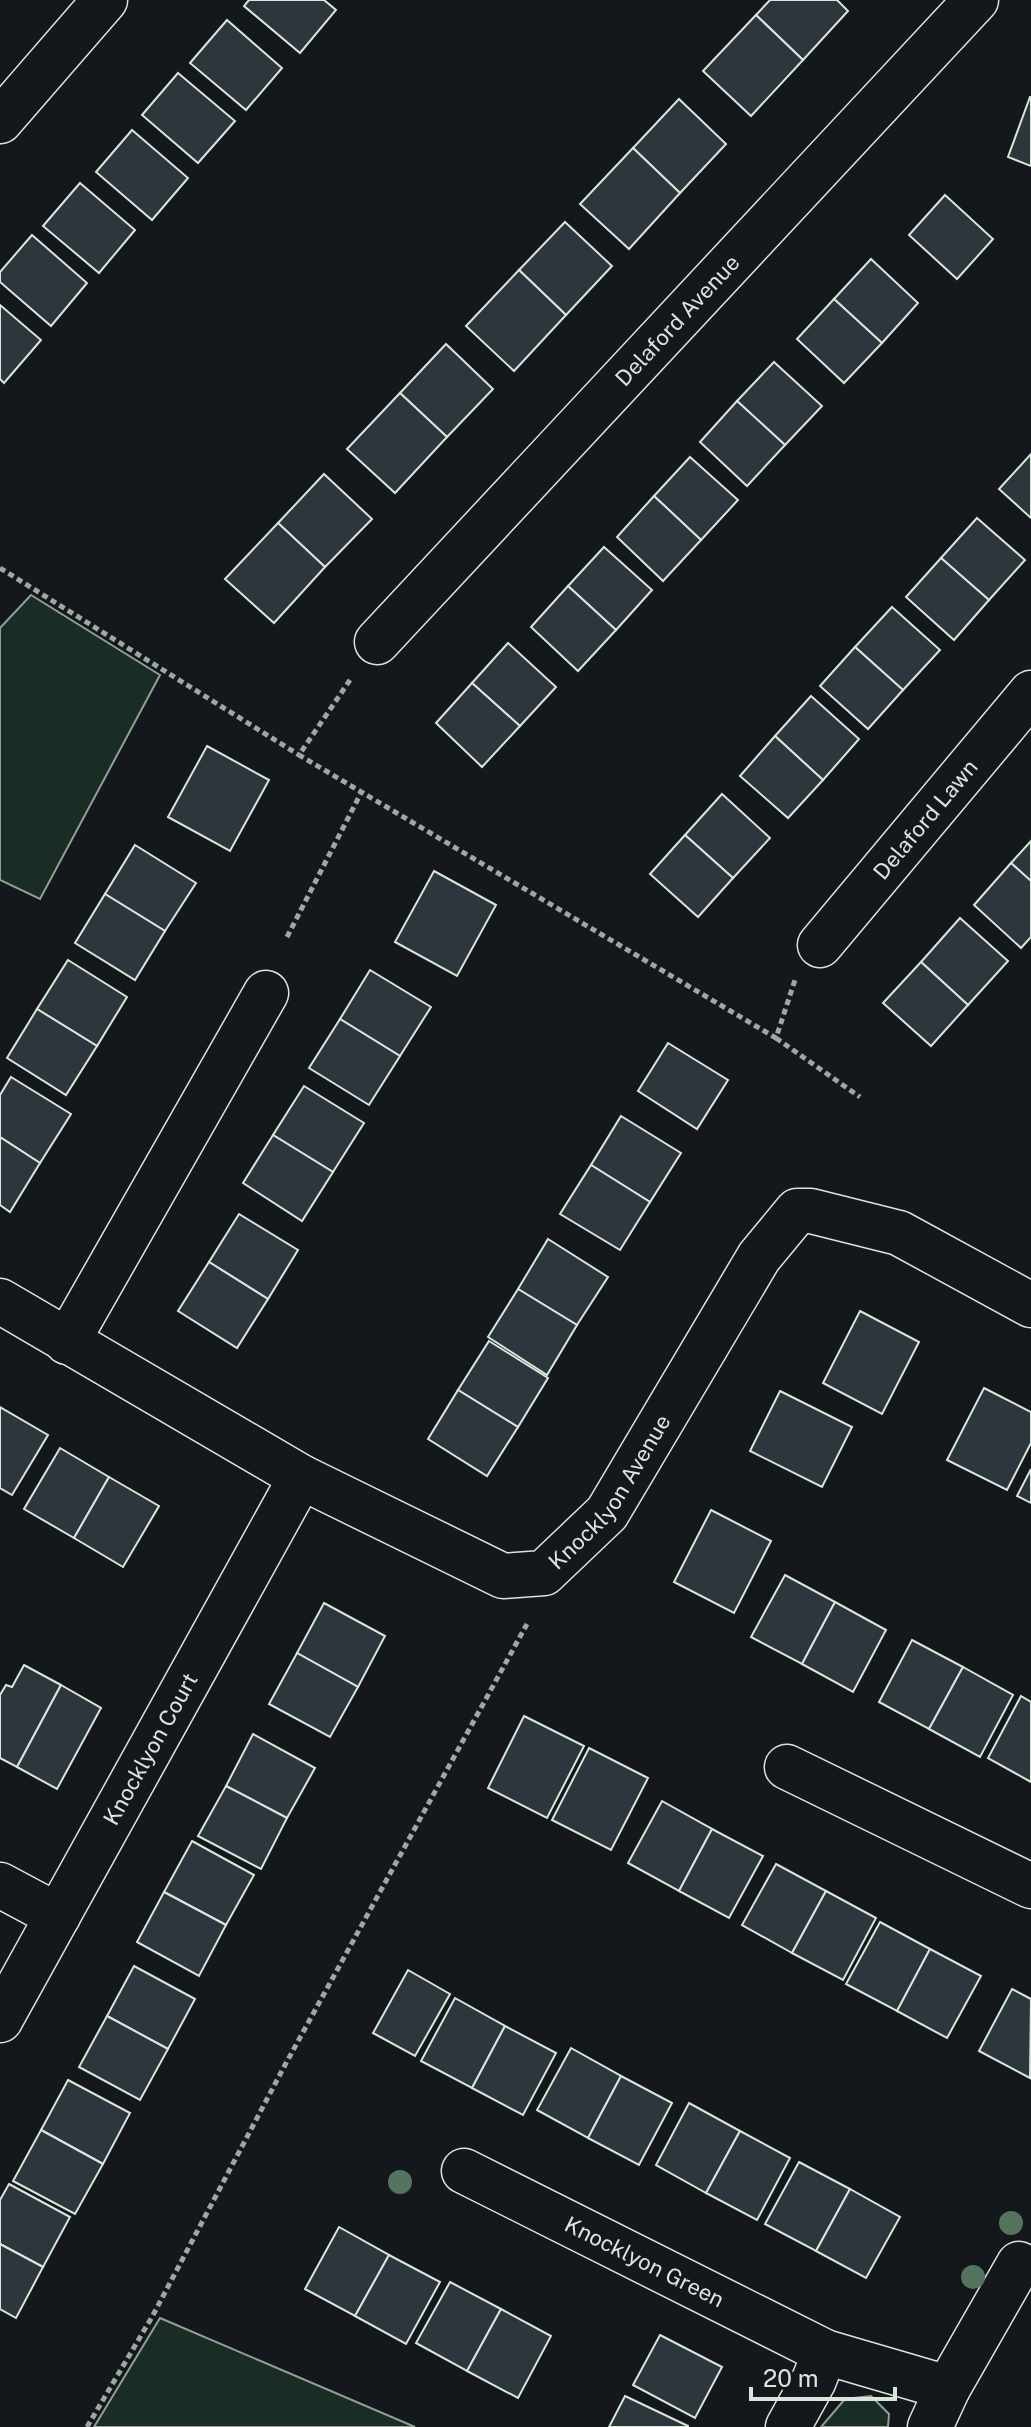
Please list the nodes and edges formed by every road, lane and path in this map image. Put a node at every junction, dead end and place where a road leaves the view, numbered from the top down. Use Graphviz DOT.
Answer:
graph roads {
  1 [pos="105,0"];
  2 [pos="976,0"];
  3 [pos="0,121"];
  4 [pos="0,568"];
  5 [pos="377,642"];
  6 [pos="351,679"];
  7 [pos="1031,693"];
  8 [pos="299,755"];
  9 [pos="362,791"];
  10 [pos="287,937"];
  11 [pos="808,962"];
  12 [pos="266,993"];
  13 [pos="776,1038"];
  14 [pos="860,1097"];
  15 [pos="0,1301"];
  16 [pos="1031,1305"];
  17 [pos="67,1342"];
  18 [pos="301,1477"];
  19 [pos="527,1624"];
  20 [pos="787,1767"];
  21 [pos="0,1885"];
  22 [pos="1031,1886"];
  23 [pos="58,1916"];
  24 [pos="0,2020"];
  25 [pos="464,2171"];
  26 [pos="1027,2257"];
  27 [pos="825,2352"];
  28 [pos="939,2408"];
  29 [pos="87,2427"];
  30 [pos="788,2427"];
  1 -- 3 [label="street"];
  2 -- 5 [label="street, Delaford Avenue"];
  4 -- 8 [label="path"];
  6 -- 8 [label="path"];
  7 -- 11 [label="street, Delaford Lawn"];
  8 -- 9 [label="path"];
  9 -- 10 [label="path"];
  9 -- 13 [label="path"];
  11 -- 13 [label="path"];
  12 -- 17 [label="street"];
  13 -- 14 [label="path"];
  15 -- 17 [label="street, Knocklyon Avenue"];
  16 -- 18 [label="street, Knocklyon Avenue"];
  17 -- 18 [label="street, Knocklyon Avenue"];
  18 -- 23 [label="street, Knocklyon Court"];
  19 -- 29 [label="path"];
  20 -- 22 [label="street"];
  21 -- 23 [label="street"];
  23 -- 24 [label="street, Knocklyon Court"];
  25 -- 27 [label="street, Knocklyon Green"];
  26 -- 28 [label="street, Knocklyon Green"];
  27 -- 28 [label="street, Knocklyon Green"];
  27 -- 30 [label="street"];
}
